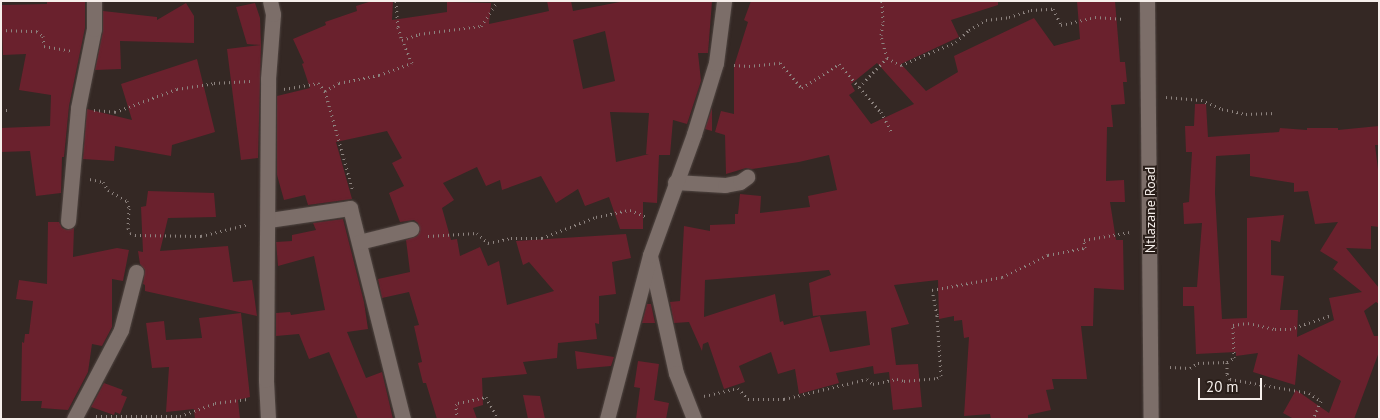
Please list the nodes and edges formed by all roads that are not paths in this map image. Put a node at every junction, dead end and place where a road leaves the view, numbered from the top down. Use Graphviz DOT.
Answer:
graph roads {
  1 [pos="94,1"];
  2 [pos="270,1"];
  3 [pos="724,1"];
  4 [pos="1146,1"];
  5 [pos="747,177"];
  6 [pos="675,182"];
  7 [pos="269,220"];
  8 [pos="68,221"];
  9 [pos="410,230"];
  10 [pos="359,242"];
  11 [pos="650,254"];
  12 [pos="136,272"];
  13 [pos="76,416"];
  14 [pos="268,419"];
  15 [pos="403,419"];
  16 [pos="607,419"];
  17 [pos="694,419"];
  18 [pos="1151,419"];
  1 -- 8 [label="street"];
  2 -- 7 [label="street"];
  3 -- 6 [label="street"];
  4 -- 18 [label="street, Ntlazane Road"];
  5 -- 6 [label="street"];
  6 -- 11 [label="street"];
  7 -- 10 [label="street"];
  7 -- 14 [label="street"];
  9 -- 10 [label="street"];
  10 -- 15 [label="street"];
  11 -- 16 [label="street"];
  11 -- 17 [label="street"];
  12 -- 13 [label="street"];
}
